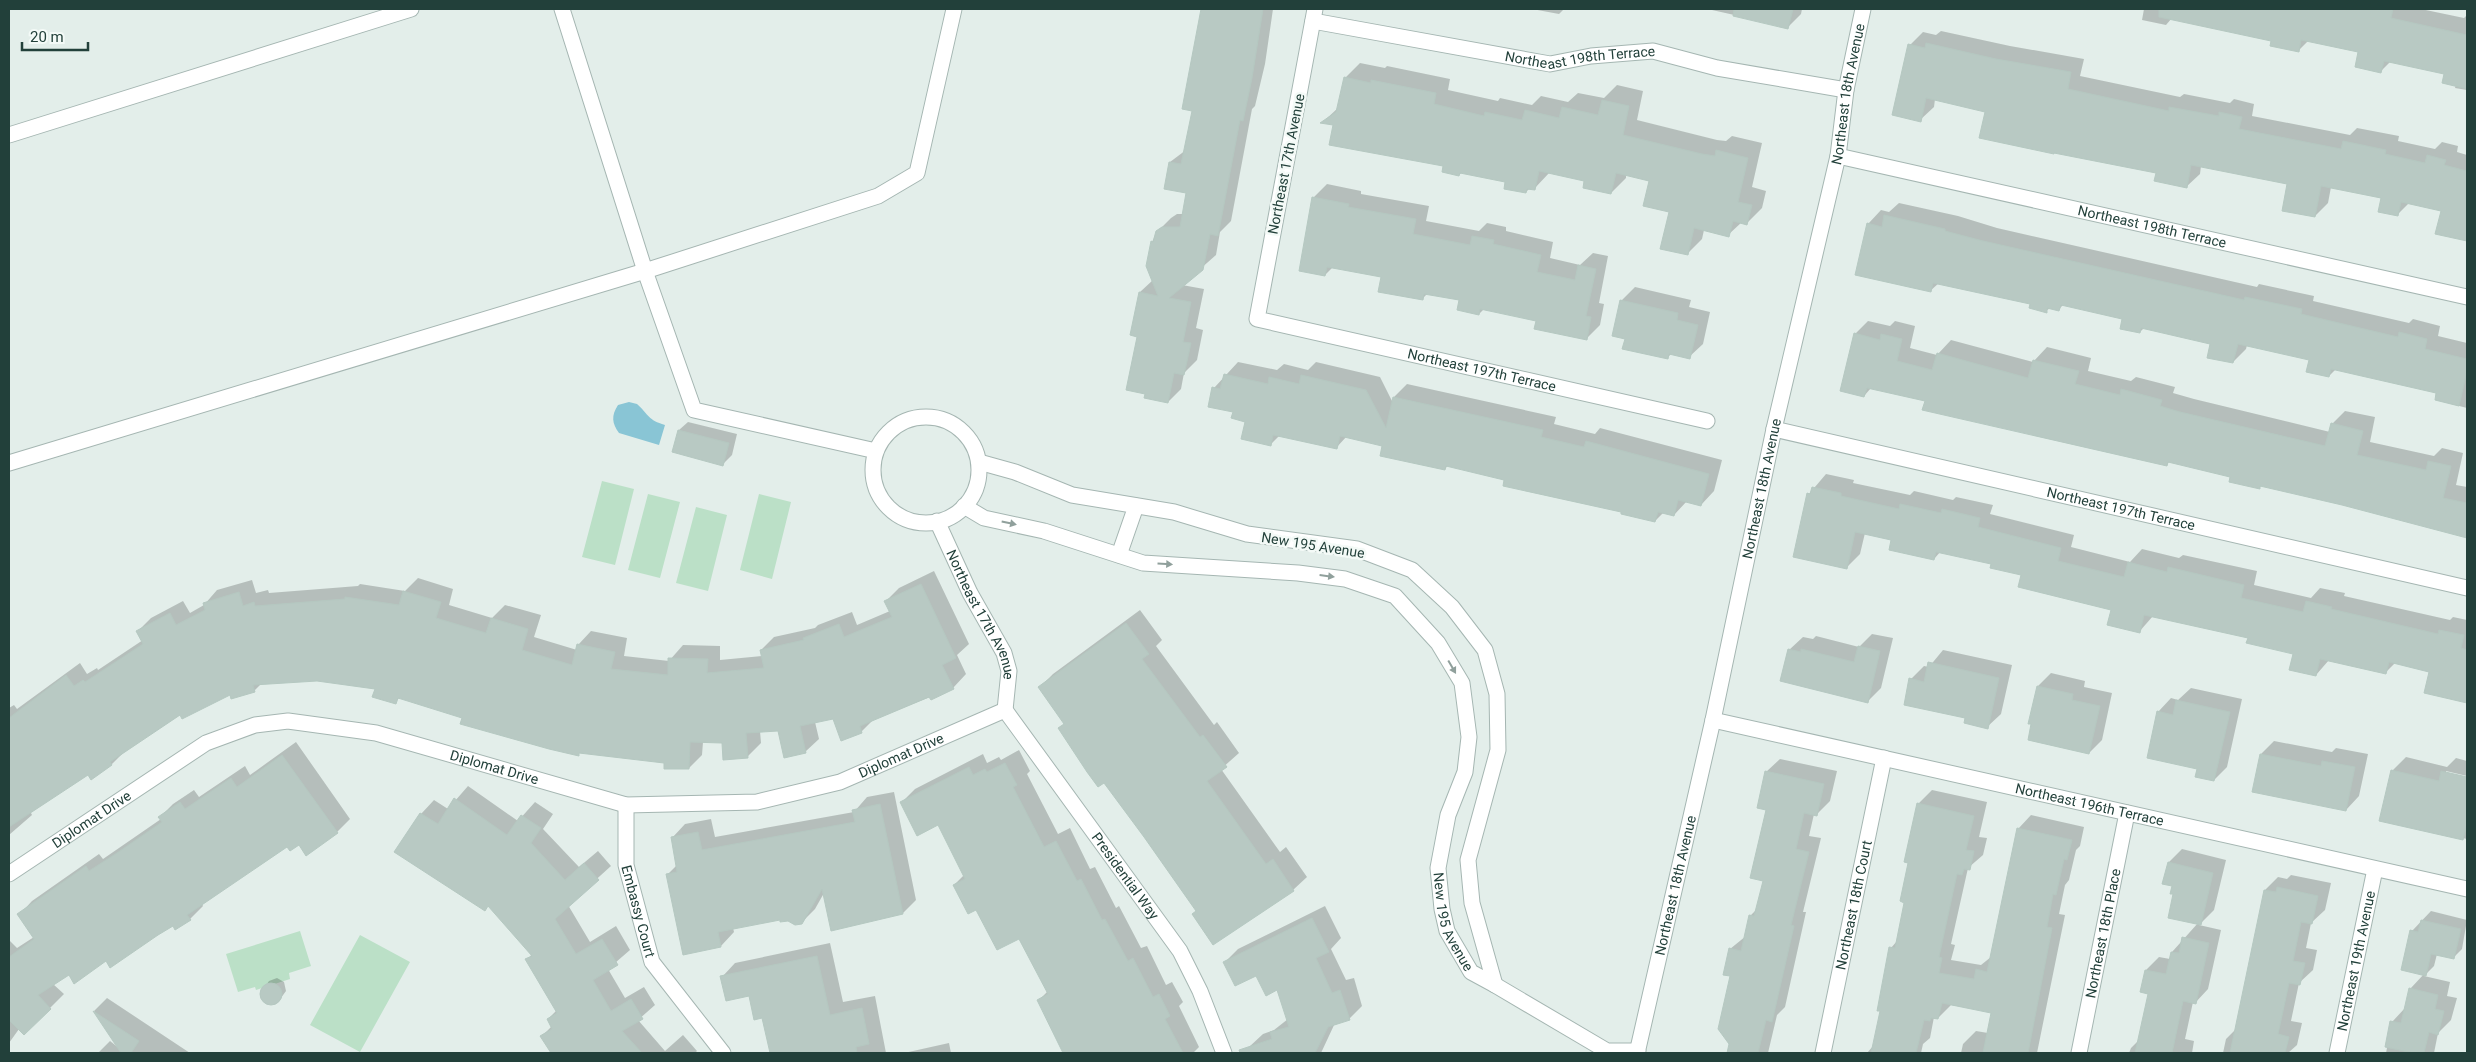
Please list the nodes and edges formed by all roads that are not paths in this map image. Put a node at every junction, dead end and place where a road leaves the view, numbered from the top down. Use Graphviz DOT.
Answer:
graph roads {
  1 [pos="411,9"];
  2 [pos="562,9"];
  3 [pos="954,9"];
  4 [pos="1863,9"];
  5 [pos="1314,15"];
  6 [pos="1846,90"];
  7 [pos="9,135"];
  8 [pos="1838,156"];
  9 [pos="645,271"];
  10 [pos="2467,297"];
  11 [pos="1257,319"];
  12 [pos="1707,421"];
  13 [pos="1774,429"];
  14 [pos="876,451"];
  15 [pos="979,462"];
  16 [pos="9,463"];
  17 [pos="964,506"];
  18 [pos="1136,506"];
  19 [pos="937,521"];
  20 [pos="1119,555"];
  21 [pos="2467,588"];
  22 [pos="1005,710"];
  23 [pos="1713,720"];
  24 [pos="1884,758"];
  25 [pos="626,805"];
  26 [pos="2127,813"];
  27 [pos="2375,869"];
  28 [pos="9,874"];
  29 [pos="2467,890"];
  30 [pos="1496,984"];
  31 [pos="1640,1052"];
  32 [pos="723,1053"];
  33 [pos="1224,1053"];
  34 [pos="1823,1053"];
  35 [pos="2079,1053"];
  36 [pos="2337,1053"];
  1 -- 7 [label="street"];
  2 -- 9 [label="street"];
  3 -- 9 [label="street"];
  4 -- 6 [label="street, Northeast 18th Avenue"];
  5 -- 6 [label="street, Northeast 198th Terrace"];
  5 -- 11 [label="street, Northeast 17th Avenue"];
  6 -- 8 [label="street, Northeast 18th Avenue"];
  8 -- 10 [label="street, Northeast 198th Terrace"];
  8 -- 13 [label="street, Northeast 18th Avenue"];
  9 -- 14 [label="street"];
  9 -- 16 [label="street"];
  11 -- 12 [label="street, Northeast 197th Terrace"];
  13 -- 21 [label="street, Northeast 197th Terrace"];
  13 -- 23 [label="street, Northeast 18th Avenue"];
  14 -- 15 [label="street"];
  14 -- 19 [label="street"];
  15 -- 17 [label="street"];
  15 -- 18 [label="street, New 195 Avenue"];
  17 -- 19 [label="street"];
  17 -- 20 [label="street, New 195 Avenue, one-way"];
  18 -- 20 [label="street"];
  18 -- 30 [label="street, New 195 Avenue"];
  19 -- 22 [label="street, Northeast 17th Avenue"];
  20 -- 30 [label="street, New 195 Avenue, one-way"];
  22 -- 25 [label="street, Diplomat Drive"];
  22 -- 33 [label="street, Presidential Way"];
  23 -- 24 [label="street, Northeast 196th Terrace"];
  23 -- 31 [label="street, Northeast 18th Avenue"];
  24 -- 26 [label="street, Northeast 196th Terrace"];
  24 -- 34 [label="street, Northeast 18th Court"];
  25 -- 28 [label="street, Diplomat Drive"];
  25 -- 32 [label="street, Embassy Court"];
  26 -- 27 [label="street, Northeast 196th Terrace"];
  26 -- 35 [label="street, Northeast 18th Place"];
  27 -- 29 [label="street, Northeast 196th Terrace"];
  27 -- 36 [label="street, Northeast 19th Avenue"];
  30 -- 31 [label="street, New 195 Avenue"];
}
